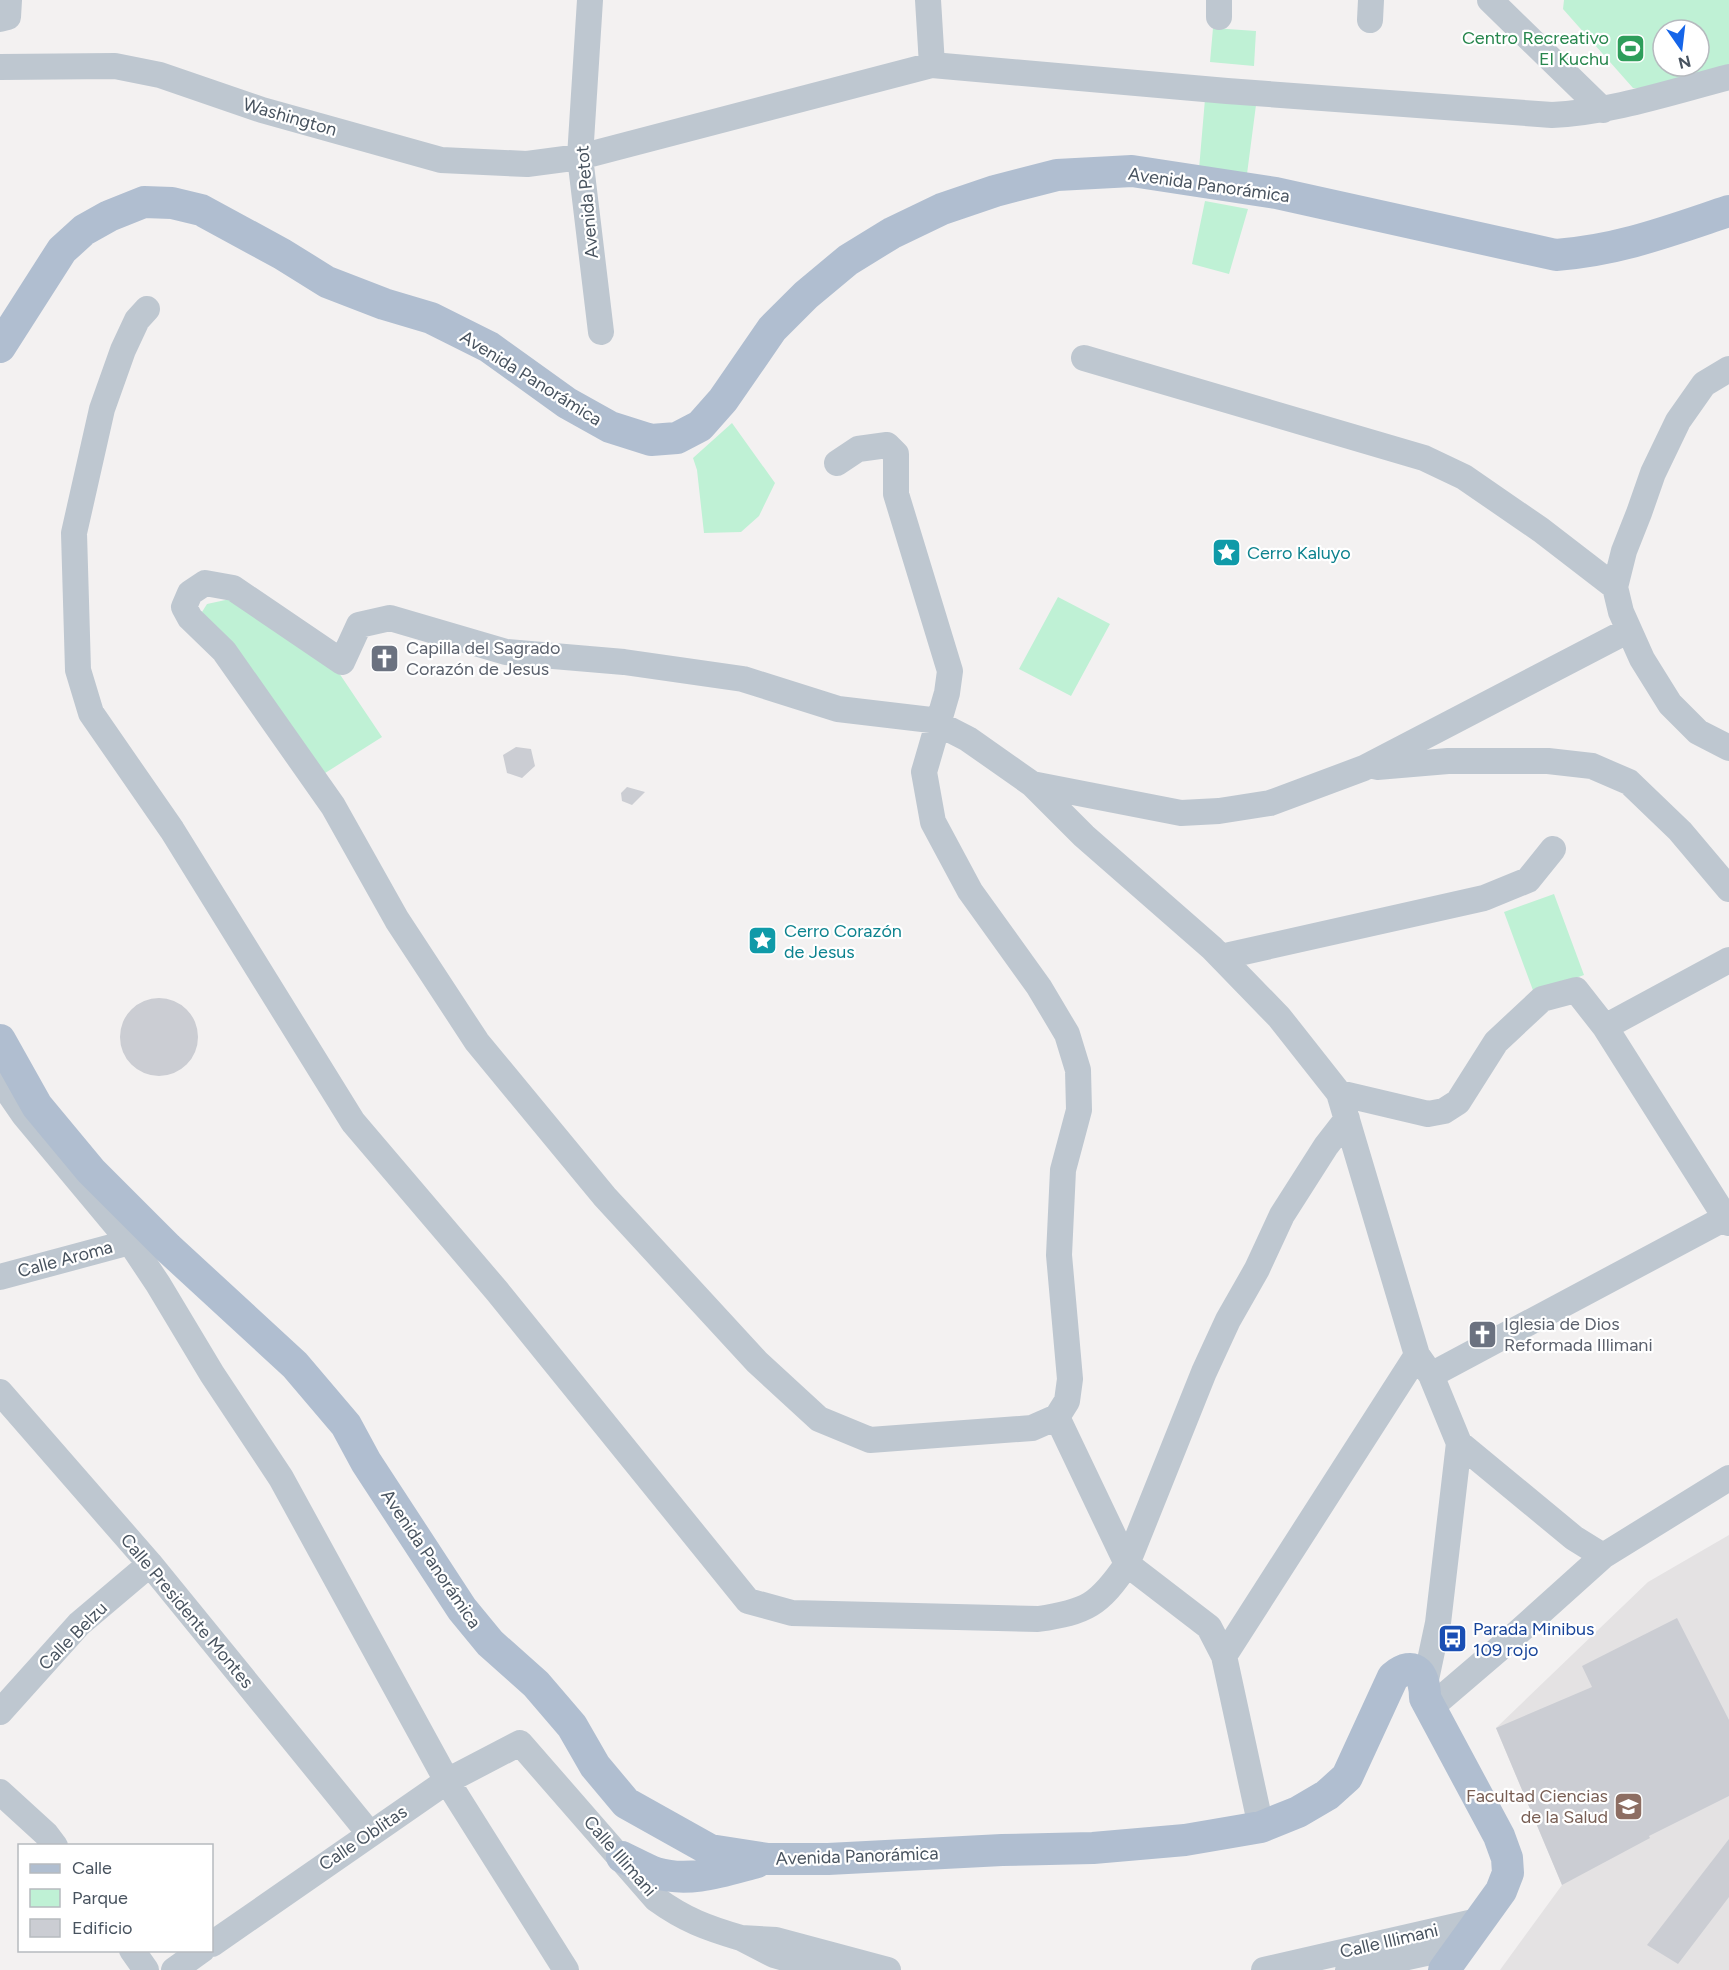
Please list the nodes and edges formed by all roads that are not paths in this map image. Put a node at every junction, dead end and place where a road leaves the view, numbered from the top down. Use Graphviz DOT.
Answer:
graph roads {
  1 [pos="9,0"];
  2 [pos="590,0"];
  3 [pos="928,0"];
  4 [pos="1490,0"];
  5 [pos="0,20"];
  6 [pos="932,65"];
  7 [pos="0,67"];
  8 [pos="1729,77"];
  9 [pos="1603,110"];
  10 [pos="580,157"];
  11 [pos="1729,211"];
  12 [pos="147,309"];
  13 [pos="601,332"];
  14 [pos="0,347"];
  15 [pos="1084,358"];
  16 [pos="1729,369"];
  17 [pos="837,463"];
  18 [pos="1615,587"];
  19 [pos="1629,630"];
  20 [pos="938,724"];
  21 [pos="1729,748"];
  22 [pos="1364,768"];
  23 [pos="1032,784"];
  24 [pos="1553,849"];
  25 [pos="1729,889"];
  26 [pos="1221,957"];
  27 [pos="1729,960"];
  28 [pos="1605,1027"];
  29 [pos="0,1040"];
  30 [pos="0,1080"];
  31 [pos="1339,1093"];
  32 [pos="31,1110"];
  33 [pos="1347,1119"];
  34 [pos="1728,1219"];
  35 [pos="130,1242"];
  36 [pos="0,1277"];
  37 [pos="1424,1365"];
  38 [pos="0,1392"];
  39 [pos="1057,1417"];
  40 [pos="1459,1443"];
  41 [pos="1729,1478"];
  42 [pos="1603,1556"];
  43 [pos="150,1564"];
  44 [pos="1127,1564"];
  45 [pos="1438,1623"];
  46 [pos="1224,1656"];
  47 [pos="1393,1677"];
  48 [pos="1427,1696"];
  49 [pos="0,1712"];
  50 [pos="520,1743"];
  51 [pos="447,1781"];
  52 [pos="0,1792"];
  53 [pos="1261,1827"];
  54 [pos="369,1833"];
  55 [pos="54,1844"];
  56 [pos="622,1857"];
  57 [pos="713,1861"];
  58 [pos="1471,1933"];
  59 [pos="741,1938"];
  60 [pos="213,1943"];
  61 [pos="133,1952"];
  62 [pos="199,1952"];
  63 [pos="1296,1966"];
  64 [pos="146,1970"];
  65 [pos="174,1970"];
  66 [pos="566,1970"];
  67 [pos="827,1970"];
  68 [pos="888,1970"];
  69 [pos="1264,1970"];
  70 [pos="1348,1970"];
  71 [pos="1444,1970"];
  1 -- 5 [label="street"];
  2 -- 10 [label="street, Avenida Petot"];
  3 -- 6 [label="street"];
  4 -- 9 [label="street"];
  6 -- 9 [label="street, Washington"];
  6 -- 10 [label="street, Washington"];
  7 -- 10 [label="street, Washington"];
  8 -- 9 [label="street, Washington"];
  10 -- 13 [label="street, Avenida Petot"];
  11 -- 14 [label="main road, Avenida Panorámica"];
  12 -- 44 [label="street"];
  15 -- 18 [label="street"];
  16 -- 18 [label="street"];
  17 -- 20 [label="street"];
  18 -- 19 [label="street"];
  19 -- 21 [label="street"];
  19 -- 22 [label="street"];
  20 -- 23 [label="street"];
  20 -- 39 [label="street"];
  20 -- 39 [label="street"];
  22 -- 23 [label="street"];
  22 -- 25 [label="street"];
  23 -- 26 [label="street"];
  24 -- 26 [label="street"];
  26 -- 31 [label="street"];
  27 -- 28 [label="street"];
  28 -- 31 [label="street"];
  28 -- 34 [label="street"];
  29 -- 32 [label="main road, Avenida Panorámica"];
  30 -- 32 [label="street"];
  31 -- 33 [label="street"];
  32 -- 35 [label="street"];
  32 -- 57 [label="main road, Avenida Panorámica"];
  33 -- 37 [label="street"];
  33 -- 44 [label="street"];
  34 -- 37 [label="street"];
  35 -- 36 [label="street, Calle Aroma"];
  35 -- 51 [label="street"];
  37 -- 40 [label="street"];
  37 -- 46 [label="street"];
  38 -- 43 [label="street, Calle Presidente Montes"];
  39 -- 44 [label="street"];
  40 -- 42 [label="street"];
  40 -- 45 [label="street"];
  41 -- 42 [label="street"];
  42 -- 48 [label="street"];
  43 -- 49 [label="street, Calle Belzu"];
  43 -- 54 [label="street, Calle Presidente Montes"];
  44 -- 46 [label="street"];
  45 -- 47 [label="street"];
  45 -- 48 [label="street"];
  46 -- 53 [label="street"];
  47 -- 48 [label="main road"];
  47 -- 53 [label="main road, Avenida Panorámica"];
  48 -- 58 [label="main road"];
  50 -- 51 [label="street, Calle Oblitas"];
  50 -- 56 [label="street, Calle Illimani"];
  51 -- 54 [label="street, Calle Oblitas"];
  51 -- 66 [label="street"];
  52 -- 55 [label="street"];
  53 -- 57 [label="main road, Avenida Panorámica"];
  54 -- 60 [label="street, Calle Oblitas"];
  56 -- 57 [label="main road, Avenida Panorámica"];
  56 -- 59 [label="street, Calle Illimani"];
  58 -- 63 [label="street, Calle Illimani"];
  58 -- 70 [label="street, Calle Illimani"];
  58 -- 71 [label="main road"];
  59 -- 67 [label="street, Calle Illimani"];
  59 -- 68 [label="street, Calle Illimani"];
  61 -- 64 [label="street"];
  62 -- 65 [label="street"];
  63 -- 69 [label="street, Calle Illimani"];
}
